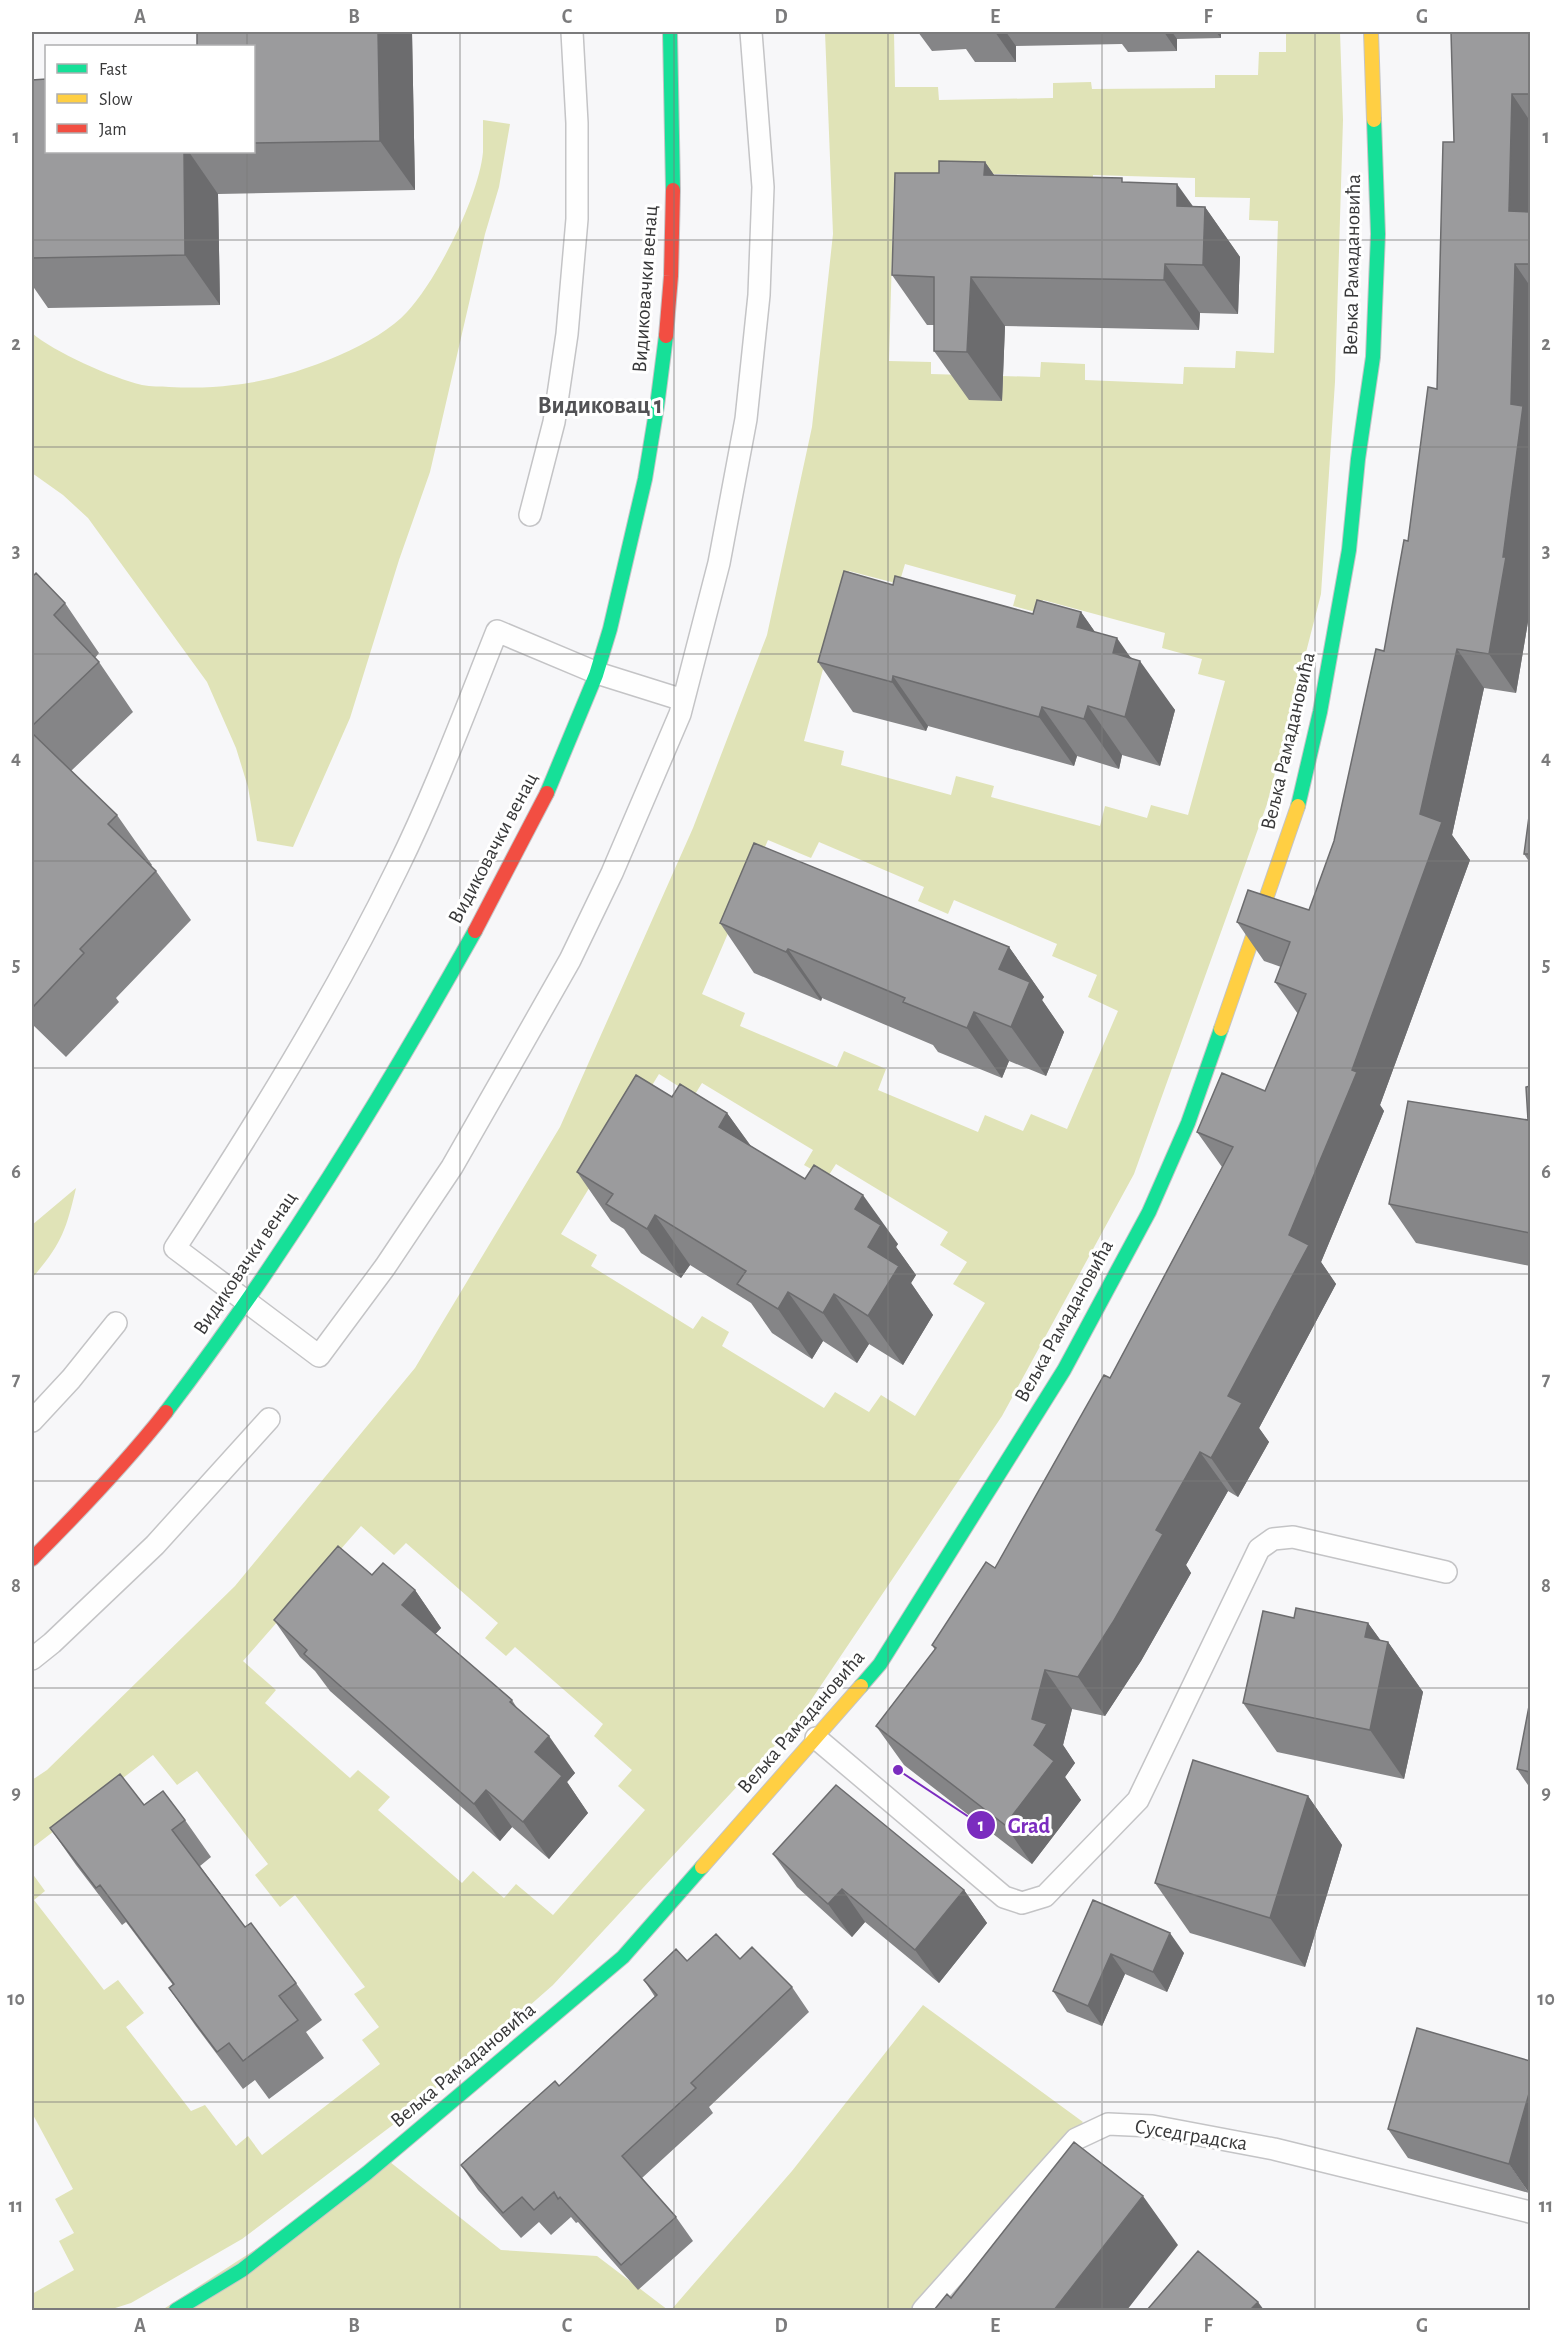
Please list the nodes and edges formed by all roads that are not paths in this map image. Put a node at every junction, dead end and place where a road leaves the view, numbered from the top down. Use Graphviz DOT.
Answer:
graph roads {
  1 [pos="572,32"];
  2 [pos="670,32"];
  3 [pos="751,32"];
  4 [pos="1371,32"];
  5 [pos="531,515"];
  6 [pos="597,673"];
  7 [pos="683,700"];
  8 [pos="248,1301"];
  9 [pos="116,1323"];
  10 [pos="269,1419"];
  11 [pos="32,1421"];
  12 [pos="32,1558"];
  13 [pos="1446,1572"];
  14 [pos="32,1659"];
  15 [pos="816,1738"];
  16 [pos="1530,2212"];
  17 [pos="176,2310"];
  18 [pos="923,2310"];
  1 -- 5 [label="lane"];
  2 -- 6 [label="street, Видиковачки венац"];
  3 -- 7 [label="lane"];
  4 -- 15 [label="street, Вељка Рамадановића"];
  6 -- 7 [label="lane"];
  6 -- 8 [label="street, Видиковачки венац"];
  6 -- 8 [label="lane"];
  7 -- 8 [label="lane"];
  8 -- 12 [label="street, Видиковачки венац"];
  9 -- 11 [label="lane"];
  10 -- 14 [label="lane"];
  13 -- 15 [label="lane"];
  15 -- 17 [label="street, Вељка Рамадановића"];
  16 -- 18 [label="lane, Суседградска"];
}
